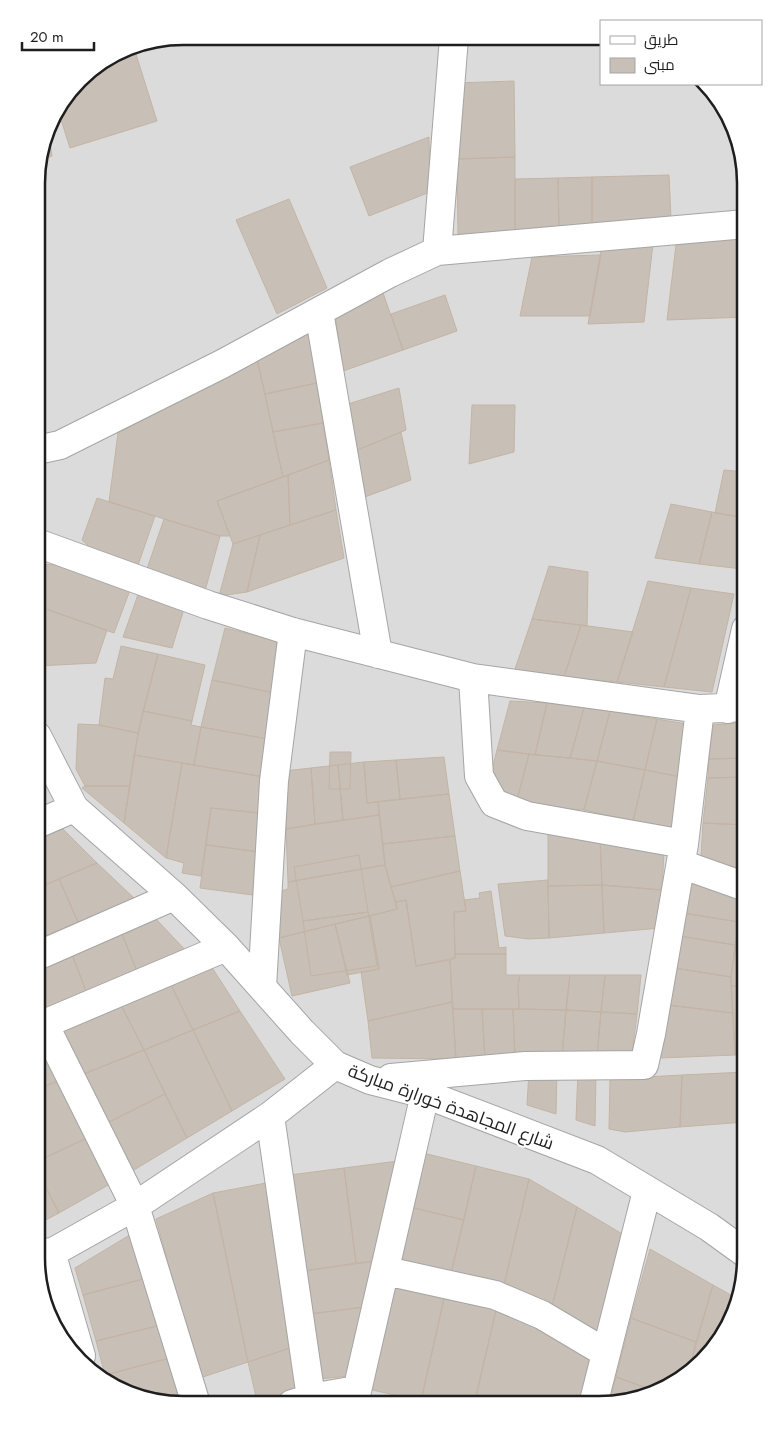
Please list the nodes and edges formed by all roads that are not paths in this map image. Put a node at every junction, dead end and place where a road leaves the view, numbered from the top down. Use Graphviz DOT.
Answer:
graph roads {
  1 [pos="453,45"];
  2 [pos="737,225"];
  3 [pos="437,251"];
  4 [pos="319,312"];
  5 [pos="45,448"];
  6 [pos="45,545"];
  7 [pos="293,632"];
  8 [pos="378,654"];
  9 [pos="473,678"];
  10 [pos="737,708"];
  11 [pos="700,709"];
  12 [pos="45,752"];
  13 [pos="74,808"];
  14 [pos="45,821"];
  15 [pos="683,854"];
  16 [pos="737,883"];
  17 [pos="174,896"];
  18 [pos="226,947"];
  19 [pos="45,952"];
  20 [pos="262,987"];
  21 [pos="45,1023"];
  22 [pos="45,1035"];
  23 [pos="335,1065"];
  24 [pos="370,1080"];
  25 [pos="425,1094"];
  26 [pos="270,1116"];
  27 [pos="647,1190"];
  28 [pos="135,1206"];
  29 [pos="737,1247"];
  30 [pos="45,1255"];
  31 [pos="45,1259"];
  32 [pos="386,1271"];
  33 [pos="78,1347"];
  34 [pos="606,1353"];
  35 [pos="194,1396"];
  36 [pos="301,1396"];
  37 [pos="355,1396"];
  38 [pos="595,1396"];
  1 -- 3 [label="street"];
  2 -- 3 [label="street"];
  3 -- 4 [label="street"];
  4 -- 5 [label="street"];
  4 -- 8 [label="street"];
  6 -- 7 [label="street"];
  7 -- 8 [label="street"];
  7 -- 20 [label="street"];
  8 -- 9 [label="street"];
  9 -- 11 [label="street"];
  9 -- 15 [label="street"];
  10 -- 11 [label="street"];
  11 -- 15 [label="street"];
  12 -- 13 [label="street, شارع المجاهدة خورارة مباركة"];
  13 -- 14 [label="street"];
  13 -- 17 [label="street, شارع المجاهدة خورارة مباركة"];
  15 -- 16 [label="street"];
  15 -- 24 [label="street"];
  17 -- 18 [label="street, شارع المجاهدة خورارة مباركة"];
  17 -- 19 [label="street"];
  18 -- 20 [label="street, شارع المجاهدة خورارة مباركة"];
  18 -- 21 [label="street"];
  20 -- 23 [label="street, شارع المجاهدة خورارة مباركة"];
  22 -- 28 [label="street"];
  23 -- 24 [label="street, شارع المجاهدة خورارة مباركة"];
  23 -- 26 [label="street"];
  24 -- 25 [label="street, شارع المجاهدة خورارة مباركة"];
  25 -- 27 [label="street, شارع المجاهدة خورارة مباركة"];
  25 -- 32 [label="street"];
  26 -- 28 [label="street"];
  26 -- 36 [label="street"];
  27 -- 29 [label="street, شارع المجاهدة خورارة مباركة"];
  27 -- 34 [label="street"];
  28 -- 30 [label="street"];
  28 -- 35 [label="street"];
  31 -- 33 [label="street"];
  32 -- 34 [label="street"];
  32 -- 37 [label="street"];
  34 -- 38 [label="street"];
}
